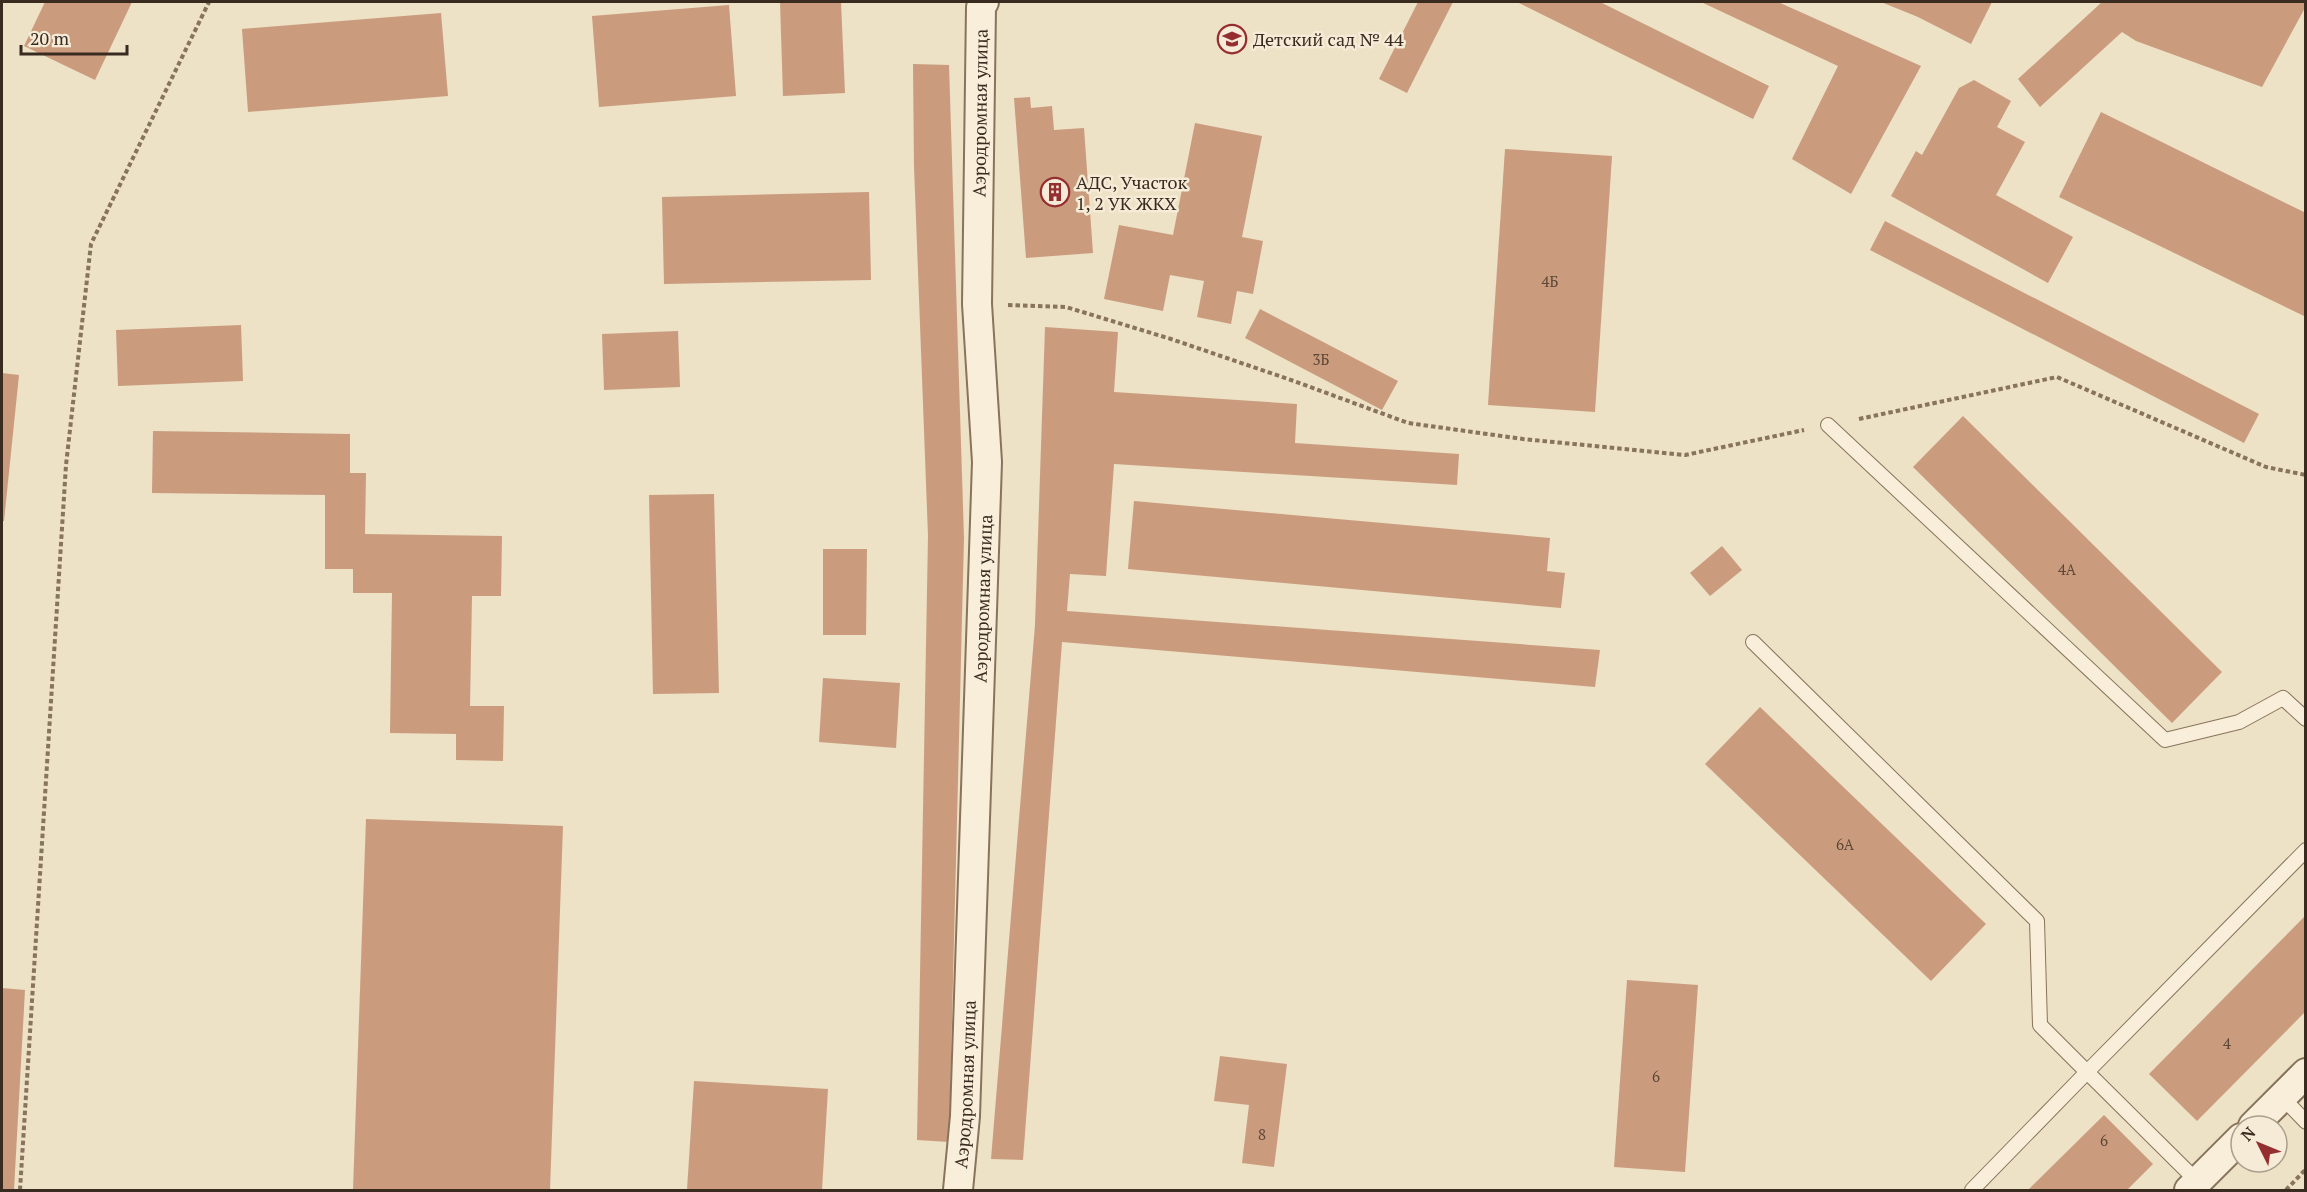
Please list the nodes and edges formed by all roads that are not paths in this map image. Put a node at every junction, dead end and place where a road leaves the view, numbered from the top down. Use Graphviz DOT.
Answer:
graph roads {
  1 [pos="983,4"];
  2 [pos="1828,425"];
  3 [pos="1753,642"];
  4 [pos="2306,718"];
  5 [pos="2306,850"];
  6 [pos="2086,1072"];
  7 [pos="2306,1073"];
  8 [pos="2282,1097"];
  9 [pos="2265,1114"];
  10 [pos="2306,1122"];
  11 [pos="2229,1150"];
  12 [pos="2194,1186"];
  13 [pos="958,1191"];
  14 [pos="1972,1191"];
  1 -- 13 [label="street, Аэродромная улица"];
  2 -- 4 [label="lane"];
  3 -- 6 [label="lane"];
  5 -- 6 [label="lane"];
  6 -- 12 [label="lane"];
  6 -- 14 [label="lane"];
  7 -- 8 [label="street"];
  8 -- 9 [label="street"];
  8 -- 10 [label="lane"];
  11 -- 12 [label="street"];
}
